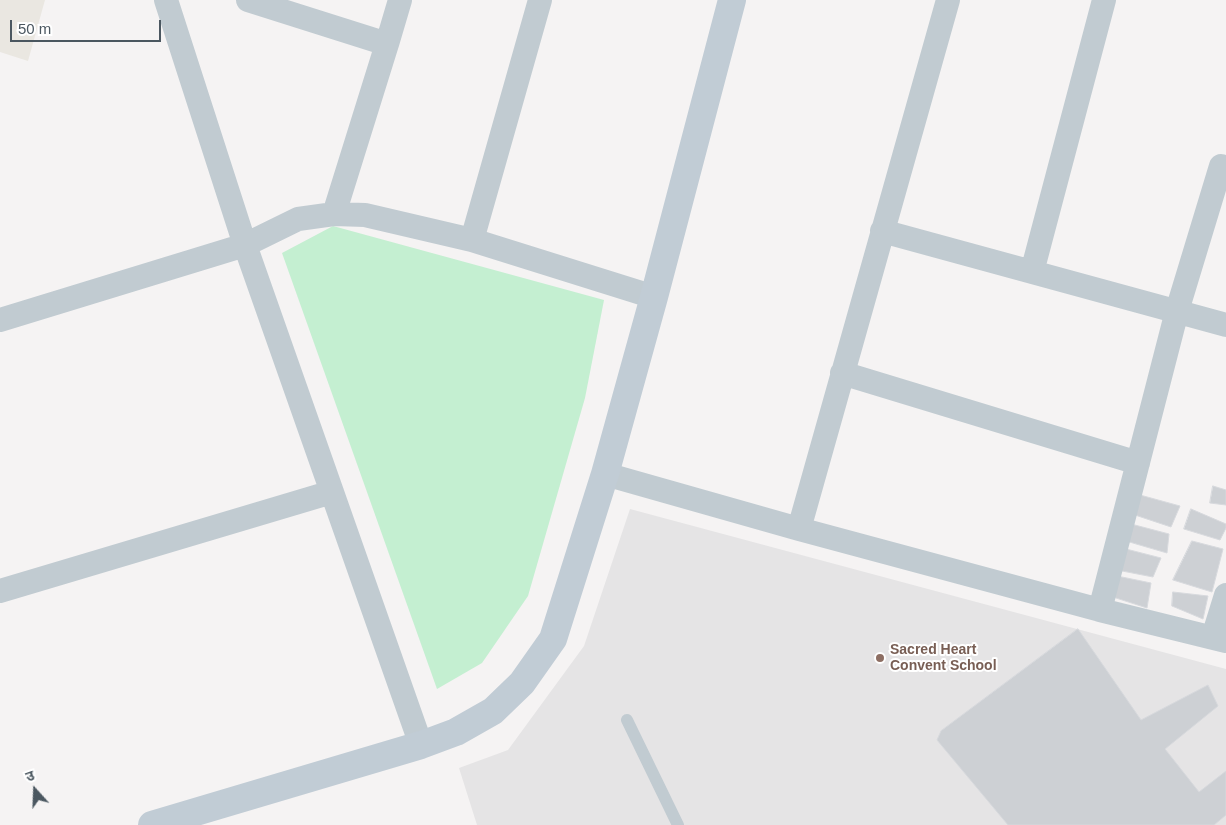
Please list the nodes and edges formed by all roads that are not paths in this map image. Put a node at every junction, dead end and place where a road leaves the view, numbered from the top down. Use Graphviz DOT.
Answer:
graph roads {
  1 [pos="166,0"];
  2 [pos="248,0"];
  3 [pos="400,0"];
  4 [pos="540,0"];
  5 [pos="732,0"];
  6 [pos="948,0"];
  7 [pos="1104,0"];
  8 [pos="387,44"];
  9 [pos="1224,160"];
  10 [pos="334,214"];
  11 [pos="882,231"];
  12 [pos="472,240"];
  13 [pos="245,246"];
  14 [pos="1032,272"];
  15 [pos="654,297"];
  16 [pos="1177,311"];
  17 [pos="0,320"];
  18 [pos="1226,325"];
  19 [pos="842,373"];
  20 [pos="1138,463"];
  21 [pos="605,474"];
  22 [pos="332,492"];
  23 [pos="799,529"];
  24 [pos="0,591"];
  25 [pos="1226,595"];
  26 [pos="1100,610"];
  27 [pos="1220,639"];
  28 [pos="627,720"];
  29 [pos="421,745"];
  30 [pos="152,825"];
  31 [pos="678,825"];
  1 -- 13 [label="street"];
  2 -- 8 [label="street"];
  3 -- 8 [label="street"];
  4 -- 12 [label="street"];
  5 -- 15 [label="street"];
  6 -- 11 [label="street"];
  7 -- 14 [label="street"];
  8 -- 10 [label="street"];
  9 -- 16 [label="street"];
  10 -- 12 [label="street"];
  10 -- 13 [label="street"];
  11 -- 14 [label="street"];
  11 -- 19 [label="street"];
  12 -- 15 [label="street"];
  13 -- 17 [label="street"];
  13 -- 22 [label="street"];
  14 -- 16 [label="street"];
  15 -- 21 [label="street"];
  16 -- 18 [label="street"];
  16 -- 20 [label="street"];
  19 -- 20 [label="street"];
  19 -- 23 [label="street"];
  20 -- 26 [label="street"];
  21 -- 23 [label="street"];
  21 -- 29 [label="street"];
  22 -- 24 [label="street"];
  22 -- 29 [label="street"];
  23 -- 26 [label="street"];
  25 -- 27 [label="street"];
  26 -- 27 [label="street"];
  28 -- 31 [label="lane"];
  29 -- 30 [label="street"];
}
